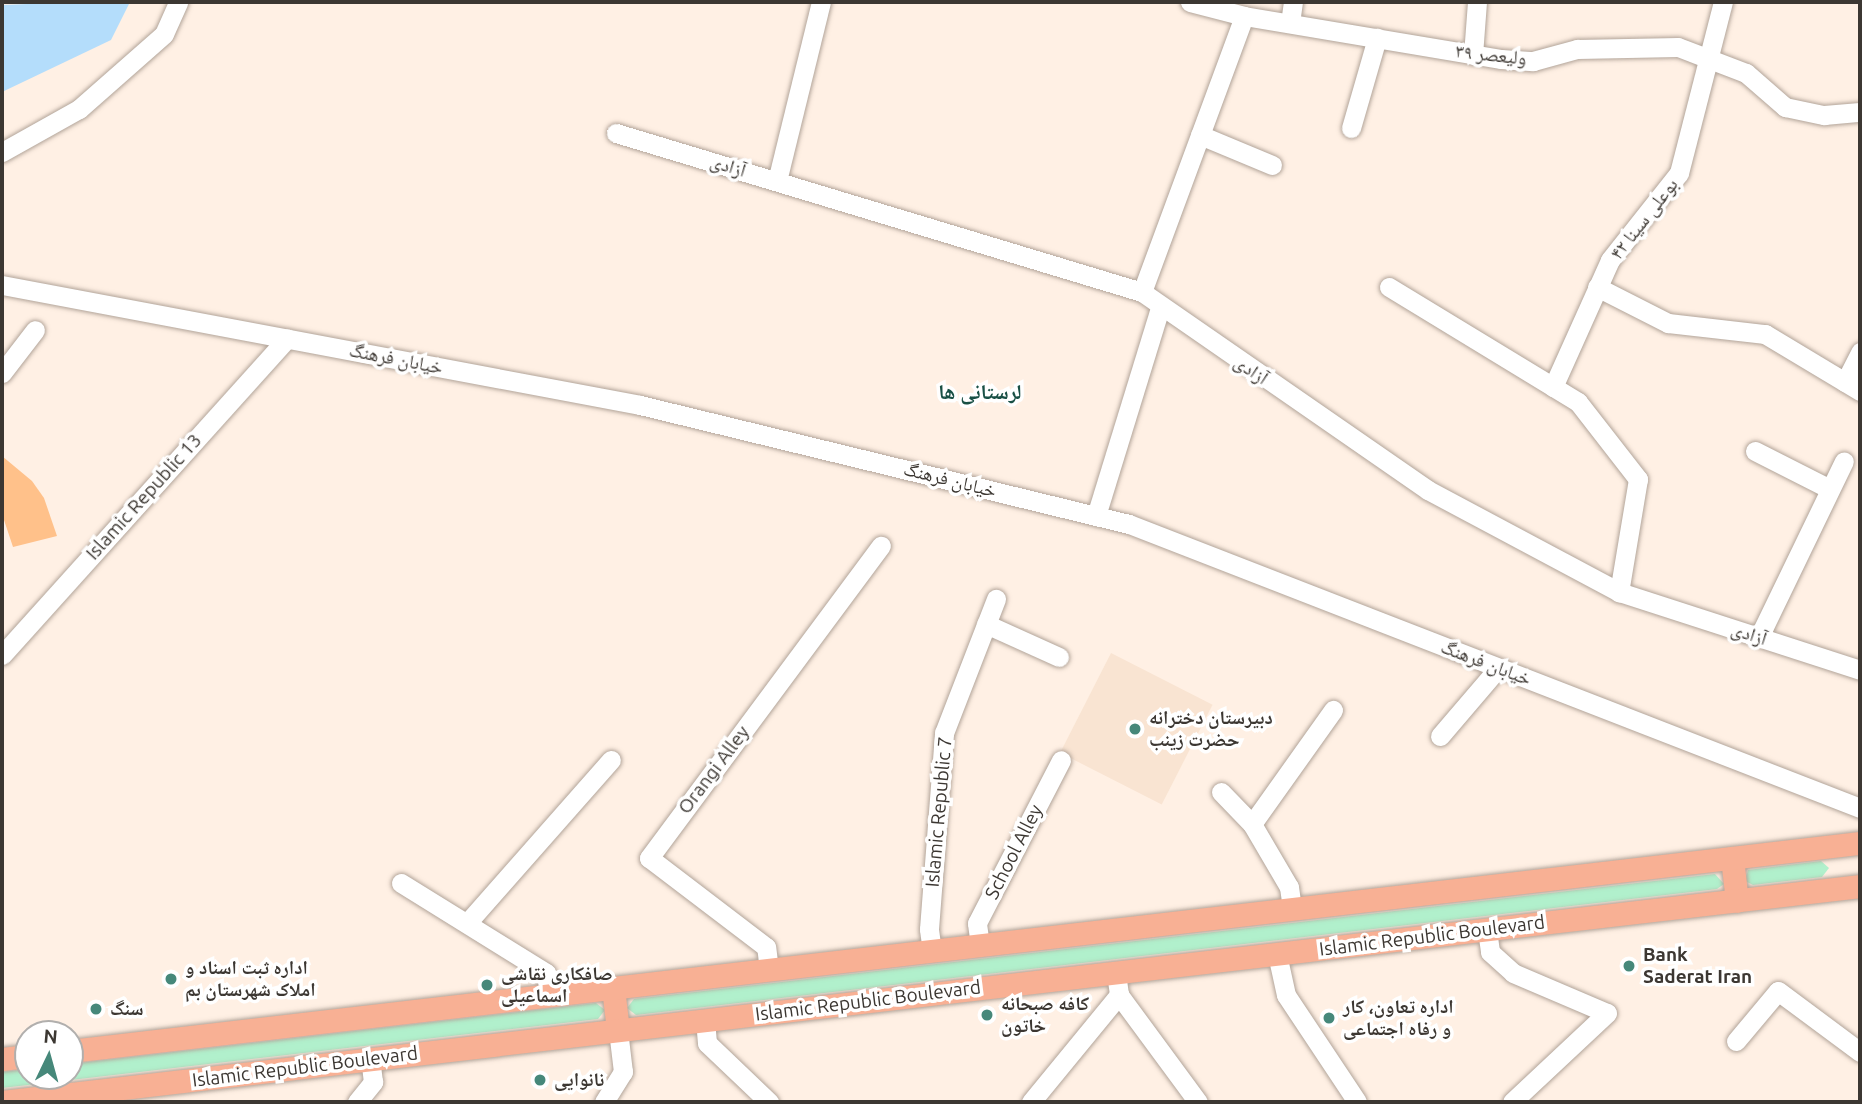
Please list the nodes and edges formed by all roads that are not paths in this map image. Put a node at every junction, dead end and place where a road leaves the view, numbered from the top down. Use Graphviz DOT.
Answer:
graph roads {
  1 [pos="178,2"];
  2 [pos="821,2"];
  3 [pos="1190,2"];
  4 [pos="1293,2"];
  5 [pos="1477,2"];
  6 [pos="1723,2"];
  7 [pos="1244,16"];
  8 [pos="1290,23"];
  9 [pos="1377,38"];
  10 [pos="1473,55"];
  11 [pos="1709,56"];
  12 [pos="1860,112"];
  13 [pos="1351,128"];
  14 [pos="616,133"];
  15 [pos="1200,135"];
  16 [pos="2,152"];
  17 [pos="1272,165"];
  18 [pos="777,181"];
  19 [pos="2,285"];
  20 [pos="1389,287"];
  21 [pos="1597,287"];
  22 [pos="1142,292"];
  23 [pos="1160,308"];
  24 [pos="35,330"];
  25 [pos="287,339"];
  26 [pos="1860,352"];
  27 [pos="2,373"];
  28 [pos="1553,387"];
  29 [pos="1853,387"];
  30 [pos="1755,451"];
  31 [pos="1844,461"];
  32 [pos="1830,489"];
  33 [pos="1096,516"];
  34 [pos="881,546"];
  35 [pos="1619,592"];
  36 [pos="996,599"];
  37 [pos="986,624"];
  38 [pos="1759,637"];
  39 [pos="2,656"];
  40 [pos="1059,657"];
  41 [pos="1498,667"];
  42 [pos="1860,670"];
  43 [pos="1333,710"];
  44 [pos="1440,736"];
  45 [pos="611,760"];
  46 [pos="1061,760"];
  47 [pos="1221,792"];
  48 [pos="1860,808"];
  49 [pos="1252,824"];
  50 [pos="1860,843"];
  51 [pos="1732,858"];
  52 [pos="401,883"];
  53 [pos="1860,886"];
  54 [pos="1737,901"];
  55 [pos="1292,909"];
  56 [pos="468,922"];
  57 [pos="1487,930"];
  58 [pos="980,945"];
  59 [pos="932,951"];
  60 [pos="1278,954"];
  61 [pos="769,970"];
  62 [pos="1118,984"];
  63 [pos="613,988"];
  64 [pos="549,995"];
  65 [pos="705,1020"];
  66 [pos="618,1030"];
  67 [pos="1736,1041"];
  68 [pos="84,1049"];
  69 [pos="1860,1052"];
  70 [pos="370,1059"];
  71 [pos="2,1102"];
  72 [pos="357,1102"];
  73 [pos="604,1102"];
  74 [pos="769,1102"];
  75 [pos="1031,1102"];
  76 [pos="1198,1102"];
  77 [pos="1357,1102"];
  78 [pos="1512,1102"];
  1 -- 16 [label="street"];
  2 -- 18 [label="street"];
  3 -- 7 [label="street, ولیعصر ۳۹"];
  4 -- 8 [label="street"];
  5 -- 10 [label="street"];
  6 -- 11 [label="street, بوعلی سینا ۴۲"];
  7 -- 8 [label="street, ولیعصر ۳۹"];
  7 -- 15 [label="street"];
  8 -- 9 [label="street, ولیعصر ۳۹"];
  9 -- 10 [label="street, ولیعصر ۳۹"];
  9 -- 13 [label="street"];
  10 -- 11 [label="street, ولیعصر ۳۹"];
  11 -- 12 [label="street, ولیعصر ۳۹"];
  11 -- 21 [label="street, بوعلی سینا ۴۲"];
  14 -- 18 [label="street, آزادی"];
  15 -- 17 [label="street"];
  15 -- 22 [label="street"];
  18 -- 22 [label="street, آزادی"];
  19 -- 25 [label="street, خیابان فرهنگ"];
  20 -- 28 [label="street"];
  21 -- 28 [label="street, بوعلی سینا ۴۲"];
  21 -- 29 [label="street"];
  22 -- 23 [label="street, آزادی"];
  23 -- 33 [label="street"];
  23 -- 35 [label="street, آزادی"];
  24 -- 27 [label="street"];
  25 -- 33 [label="street, خیابان فرهنگ"];
  25 -- 39 [label="street, Islamic Republic 13"];
  26 -- 29 [label="street"];
  28 -- 35 [label="street"];
  30 -- 32 [label="street"];
  31 -- 32 [label="street"];
  32 -- 38 [label="street"];
  33 -- 41 [label="street, خیابان فرهنگ"];
  34 -- 61 [label="street, Orangi Alley"];
  35 -- 38 [label="street, آزادی"];
  36 -- 37 [label="street, Islamic Republic 7"];
  37 -- 40 [label="street"];
  37 -- 59 [label="street, Islamic Republic 7"];
  38 -- 42 [label="street, آزادی"];
  41 -- 44 [label="street"];
  41 -- 48 [label="street, خیابان فرهنگ"];
  43 -- 49 [label="street"];
  45 -- 56 [label="street"];
  46 -- 58 [label="street, School Alley"];
  47 -- 49 [label="street"];
  49 -- 55 [label="street"];
  50 -- 51 [label="main road"];
  51 -- 54 [label="main road"];
  51 -- 55 [label="main road"];
  52 -- 56 [label="street"];
  53 -- 54 [label="main road, Islamic Republic Boulevard"];
  54 -- 57 [label="main road, Islamic Republic Boulevard"];
  55 -- 58 [label="main road"];
  56 -- 64 [label="street"];
  57 -- 60 [label="main road, Islamic Republic Boulevard"];
  57 -- 78 [label="street"];
  58 -- 59 [label="main road"];
  59 -- 61 [label="main road"];
  60 -- 62 [label="main road, Islamic Republic Boulevard"];
  60 -- 77 [label="street"];
  61 -- 63 [label="main road"];
  62 -- 65 [label="main road, Islamic Republic Boulevard"];
  62 -- 75 [label="street"];
  62 -- 76 [label="street"];
  63 -- 64 [label="main road"];
  63 -- 66 [label="main road"];
  64 -- 68 [label="main road"];
  65 -- 66 [label="main road, Islamic Republic Boulevard"];
  65 -- 74 [label="street"];
  66 -- 70 [label="main road, Islamic Republic Boulevard"];
  66 -- 73 [label="street"];
  67 -- 69 [label="street"];
  70 -- 71 [label="main road, Islamic Republic Boulevard"];
  70 -- 72 [label="street"];
}
